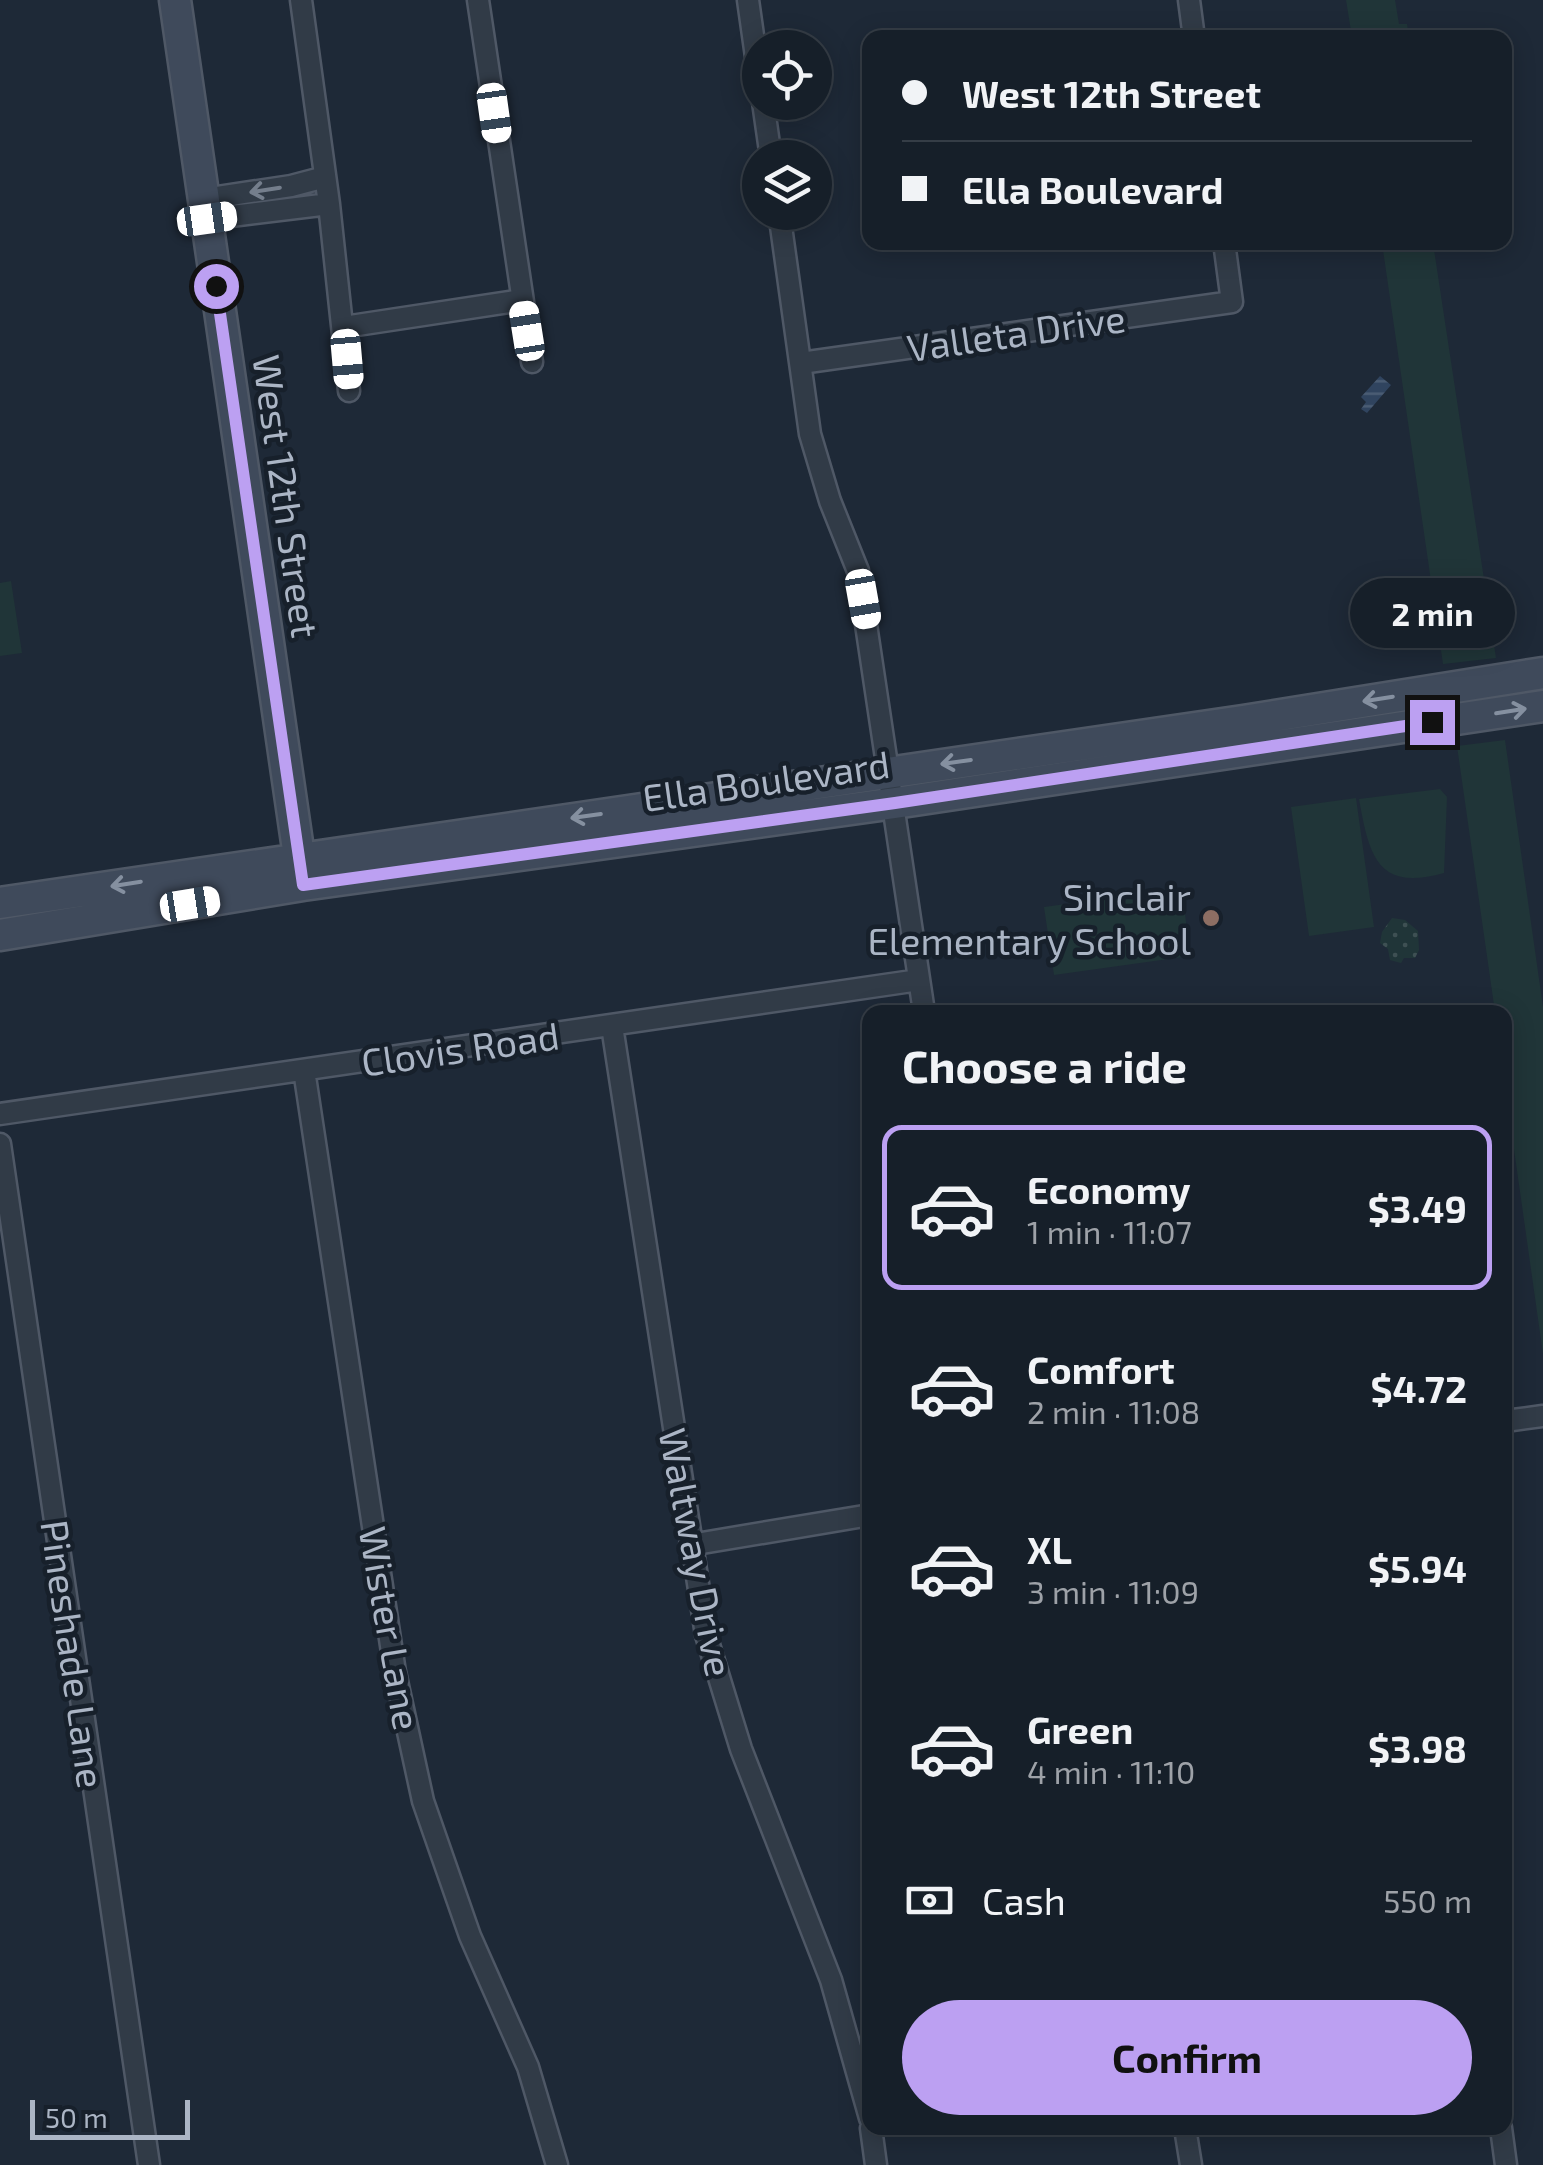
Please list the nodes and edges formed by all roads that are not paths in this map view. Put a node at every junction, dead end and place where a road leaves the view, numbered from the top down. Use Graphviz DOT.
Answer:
graph roads {
  1 [pos="175,0"];
  2 [pos="301,0"];
  3 [pos="478,0"];
  4 [pos="748,0"];
  5 [pos="1189,0"];
  6 [pos="752,30"];
  7 [pos="1193,30"];
  8 [pos="326,177"];
  9 [pos="329,204"];
  10 [pos="205,209"];
  11 [pos="782,230"];
  12 [pos="1225,250"];
  13 [pos="522,300"];
  14 [pos="344,327"];
  15 [pos="532,362"];
  16 [pos="801,363"];
  17 [pos="350,391"];
  18 [pos="1543,673"];
  19 [pos="1543,706"];
  20 [pos="1245,735"];
  21 [pos="890,771"];
  22 [pos="895,803"];
  23 [pos="301,871"];
  24 [pos="0,903"];
  25 [pos="0,935"];
  26 [pos="919,980"];
  27 [pos="923,1005"];
  28 [pos="612,1026"];
  29 [pos="304,1070"];
  30 [pos="0,1114"];
  31 [pos="0,1144"];
  32 [pos="1543,1416"];
  33 [pos="1512,1420"];
  34 [pos="862,1515"];
  35 [pos="690,1545"];
  36 [pos="862,2090"];
  37 [pos="872,2135"];
  38 [pos="1187,2135"];
  39 [pos="1501,2135"];
  40 [pos="149,2165"];
  41 [pos="556,2165"];
  42 [pos="876,2165"];
  43 [pos="1191,2165"];
  44 [pos="1506,2165"];
  1 -- 10 [label="main road, West 12th Street"];
  2 -- 8 [label="street"];
  3 -- 13 [label="street"];
  4 -- 6 [label="street"];
  5 -- 7 [label="street"];
  8 -- 9 [label="street"];
  8 -- 10 [label="street, one-way"];
  9 -- 10 [label="street"];
  9 -- 14 [label="street"];
  10 -- 23 [label="main road, West 12th Street"];
  11 -- 16 [label="street"];
  12 -- 16 [label="street, Valleta Drive"];
  13 -- 14 [label="street"];
  13 -- 15 [label="street"];
  14 -- 17 [label="street"];
  16 -- 21 [label="street"];
  18 -- 20 [label="main road, Ella Boulevard, one-way"];
  20 -- 19 [label="main road, Ella Boulevard, one-way"];
  20 -- 21 [label="main road, Ella Boulevard, one-way"];
  20 -- 22 [label="main road, Ella Boulevard"];
  21 -- 22 [label="street"];
  21 -- 23 [label="main road, Ella Boulevard, one-way"];
  22 -- 23 [label="main road, Ella Boulevard"];
  22 -- 26 [label="street"];
  23 -- 24 [label="main road, Ella Boulevard, one-way"];
  23 -- 25 [label="main road, Ella Boulevard"];
  26 -- 27 [label="street"];
  26 -- 28 [label="street, Clovis Road"];
  28 -- 29 [label="street, Clovis Road"];
  28 -- 35 [label="street, Waltway Drive"];
  29 -- 30 [label="street, Clovis Road"];
  29 -- 41 [label="street, Wister Lane"];
  31 -- 40 [label="street, Pineshade Lane"];
  32 -- 33 [label="street"];
  34 -- 35 [label="street"];
  35 -- 36 [label="street, Waltway Drive"];
  37 -- 42 [label="street"];
  38 -- 43 [label="street"];
  39 -- 44 [label="street"];
}
